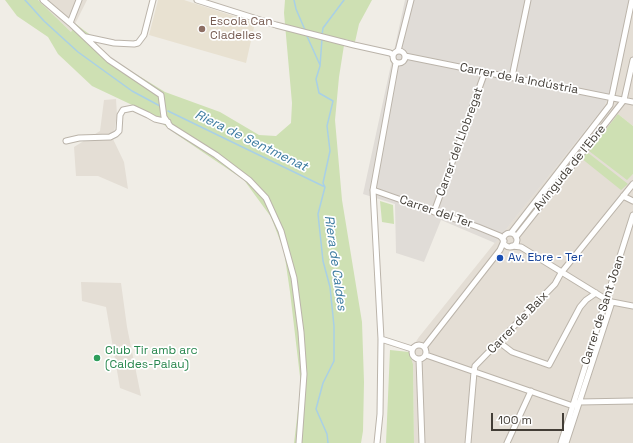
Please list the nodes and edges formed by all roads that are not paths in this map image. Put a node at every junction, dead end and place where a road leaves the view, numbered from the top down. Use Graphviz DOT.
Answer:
graph roads {
  1 [pos="43,0"];
  2 [pos="153,0"];
  3 [pos="197,0"];
  4 [pos="411,0"];
  5 [pos="528,0"];
  6 [pos="632,0"];
  7 [pos="78,1"];
  8 [pos="70,23"];
  9 [pos="84,37"];
  10 [pos="398,50"];
  11 [pos="393,55"];
  12 [pos="405,56"];
  13 [pos="633,60"];
  14 [pos="396,63"];
  15 [pos="485,72"];
  16 [pos="512,77"];
  17 [pos="612,97"];
  18 [pos="624,100"];
  19 [pos="633,102"];
  20 [pos="168,122"];
  21 [pos="66,141"];
  22 [pos="633,184"];
  23 [pos="373,190"];
  24 [pos="623,196"];
  25 [pos="633,201"];
  26 [pos="434,212"];
  27 [pos="633,215"];
  28 [pos="511,233"];
  29 [pos="503,238"];
  30 [pos="516,239"];
  31 [pos="510,246"];
  32 [pos="521,247"];
  33 [pos="500,250"];
  34 [pos="561,273"];
  35 [pos="596,293"];
  36 [pos="609,301"];
  37 [pos="633,306"];
  38 [pos="381,339"];
  39 [pos="499,342"];
  40 [pos="425,346"];
  41 [pos="412,349"];
  42 [pos="426,355"];
  43 [pos="419,359"];
  44 [pos="474,372"];
  45 [pos="531,392"];
  46 [pos="633,401"];
  47 [pos="579,402"];
  48 [pos="573,406"];
  49 [pos="299,443"];
  50 [pos="377,443"];
  51 [pos="422,443"];
  52 [pos="468,443"];
  53 [pos="508,443"];
  54 [pos="561,443"];
  55 [pos="566,443"];
  1 -- 8 [label="street"];
  2 -- 9 [label="street"];
  3 -- 11 [label="street"];
  4 -- 10 [label="street"];
  5 -- 16 [label="street"];
  6 -- 17 [label="street, Avinguda de l'Ebre"];
  7 -- 8 [label="street"];
  8 -- 9 [label="street"];
  9 -- 20 [label="street"];
  10 -- 11 [label="street"];
  10 -- 12 [label="street"];
  11 -- 14 [label="street"];
  12 -- 14 [label="street"];
  12 -- 15 [label="street, Carrer de la Indústria"];
  13 -- 18 [label="street"];
  14 -- 23 [label="street"];
  15 -- 16 [label="street, Carrer de la Indústria"];
  15 -- 26 [label="street, Carrer del Llobregat"];
  16 -- 17 [label="street, Carrer de la Indústria"];
  17 -- 18 [label="street, Carrer de la Indústria"];
  17 -- 28 [label="street, Avinguda de l'Ebre"];
  18 -- 19 [label="street, Carrer de la Indústria"];
  18 -- 30 [label="street, Avinguda de l'Ebre"];
  20 -- 21 [label="street"];
  20 -- 49 [label="street"];
  22 -- 24 [label="street, Carrer de Baix"];
  23 -- 26 [label="street, Carrer del Ter"];
  23 -- 38 [label="street"];
  24 -- 25 [label="street"];
  24 -- 34 [label="street, Carrer de Baix"];
  26 -- 29 [label="street, Carrer del Ter"];
  27 -- 36 [label="street, Carrer de Sant Joan"];
  28 -- 29 [label="street"];
  28 -- 30 [label="street"];
  29 -- 31 [label="street"];
  29 -- 33 [label="street, Avinguda de l'Ebre"];
  30 -- 31 [label="street, Avinguda de l'Ebre"];
  30 -- 32 [label="street"];
  31 -- 32 [label="street"];
  31 -- 33 [label="street, Avinguda de l'Ebre"];
  32 -- 34 [label="street"];
  33 -- 40 [label="street, Avinguda de l'Ebre"];
  34 -- 35 [label="street"];
  34 -- 39 [label="street, Carrer de Baix"];
  35 -- 36 [label="street"];
  35 -- 39 [label="street"];
  36 -- 37 [label="street"];
  36 -- 47 [label="street, Carrer de Sant Joan"];
  36 -- 48 [label="street, Carrer de Sant Joan"];
  38 -- 41 [label="street"];
  38 -- 50 [label="street"];
  39 -- 44 [label="street, Carrer de Baix"];
  40 -- 41 [label="street"];
  40 -- 42 [label="street"];
  41 -- 43 [label="street"];
  42 -- 43 [label="street"];
  42 -- 44 [label="street"];
  43 -- 51 [label="street"];
  44 -- 45 [label="street"];
  44 -- 52 [label="street"];
  45 -- 48 [label="street"];
  45 -- 53 [label="street"];
  46 -- 47 [label="street"];
  47 -- 48 [label="street"];
  47 -- 55 [label="street, Carrer de Sant Joan"];
  48 -- 54 [label="street, Carrer de Sant Joan"];
}
